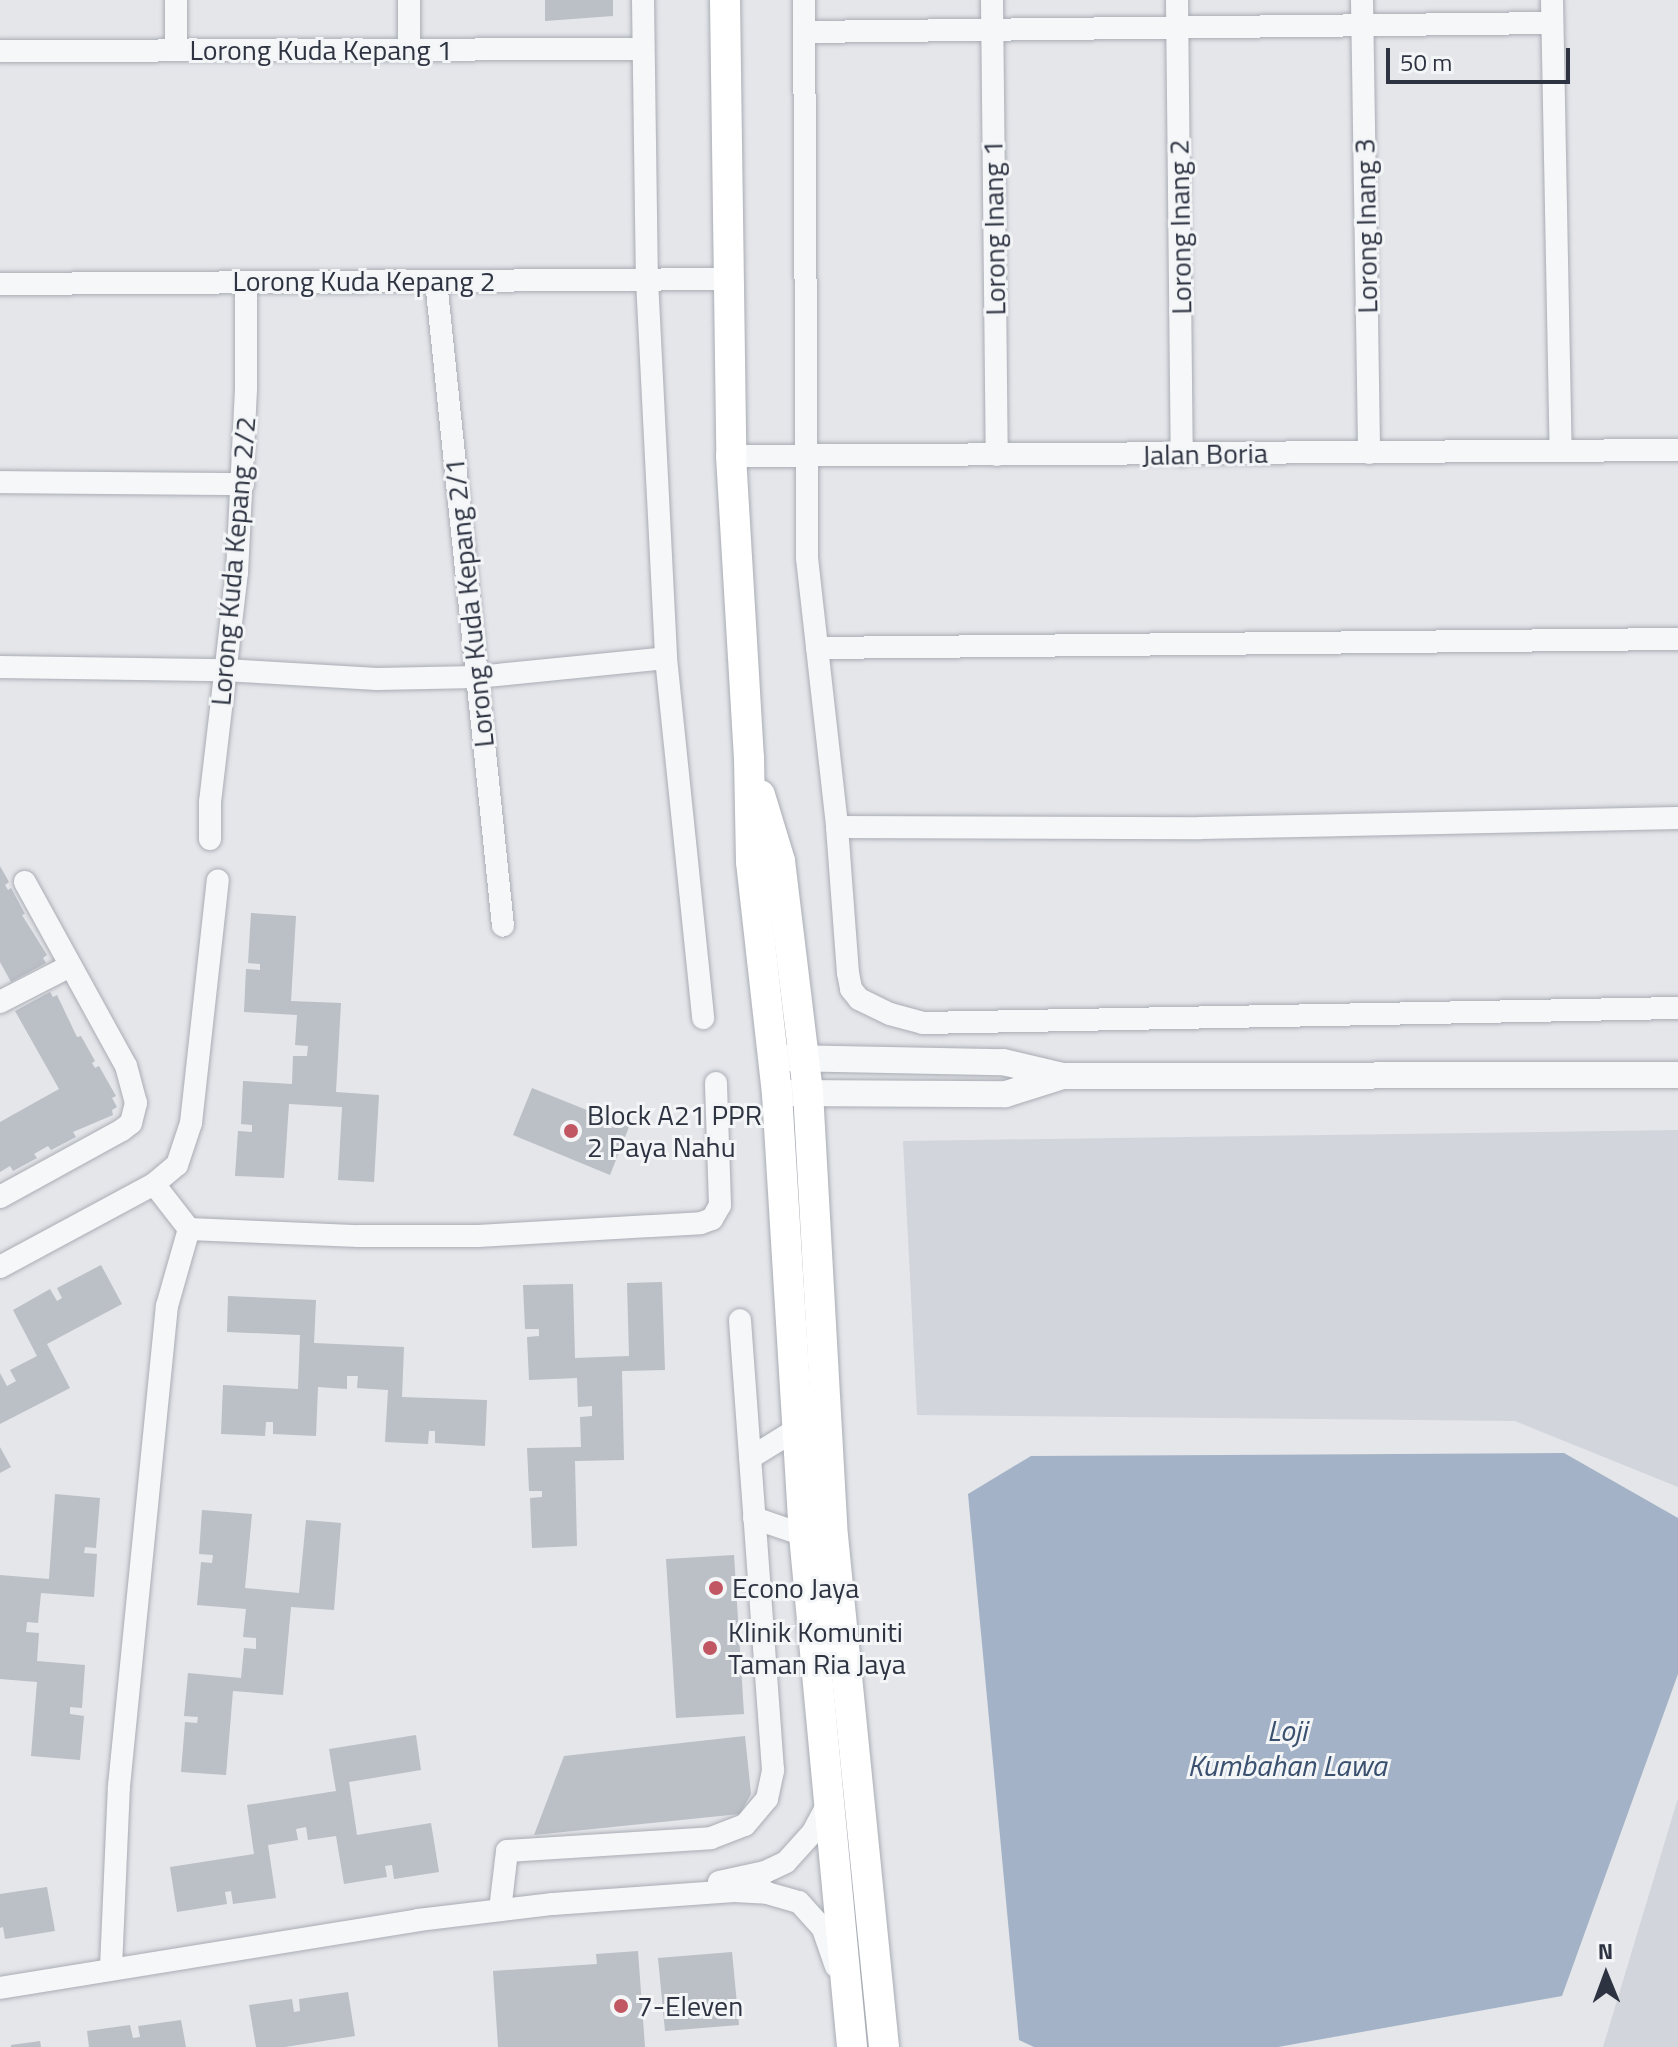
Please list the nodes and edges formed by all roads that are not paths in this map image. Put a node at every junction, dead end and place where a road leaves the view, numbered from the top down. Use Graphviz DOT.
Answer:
graph roads {
  1 [pos="176,0"];
  2 [pos="409,0"];
  3 [pos="643,0"];
  4 [pos="725,0"];
  5 [pos="804,0"];
  6 [pos="992,0"];
  7 [pos="1177,0"];
  8 [pos="1362,0"];
  9 [pos="1552,0"];
  10 [pos="1552,23"];
  11 [pos="1363,26"];
  12 [pos="1177,28"];
  13 [pos="992,30"];
  14 [pos="804,32"];
  15 [pos="643,49"];
  16 [pos="176,50"];
  17 [pos="409,50"];
  18 [pos="0,51"];
  19 [pos="728,279"];
  20 [pos="647,280"];
  21 [pos="436,281"];
  22 [pos="246,282"];
  23 [pos="0,284"];
  24 [pos="1561,450"];
  25 [pos="1678,450"];
  26 [pos="1369,453"];
  27 [pos="997,455"];
  28 [pos="1182,455"];
  29 [pos="731,456"];
  30 [pos="805,458"];
  31 [pos="0,482"];
  32 [pos="243,484"];
  33 [pos="1678,639"];
  34 [pos="817,648"];
  35 [pos="666,658"];
  36 [pos="0,667"];
  37 [pos="225,670"];
  38 [pos="477,677"];
  39 [pos="749,758"];
  40 [pos="1678,818"];
  41 [pos="837,827"];
  42 [pos="210,839"];
  43 [pos="218,880"];
  44 [pos="25,882"];
  45 [pos="503,926"];
  46 [pos="70,966"];
  47 [pos="0,1002"];
  48 [pos="1678,1008"];
  49 [pos="703,1018"];
  50 [pos="804,1058"];
  51 [pos="773,1059"];
  52 [pos="1678,1075"];
  53 [pos="1063,1076"];
  54 [pos="716,1083"];
  55 [pos="808,1092"];
  56 [pos="777,1094"];
  57 [pos="154,1184"];
  58 [pos="0,1197"];
  59 [pos="189,1229"];
  60 [pos="0,1267"];
  61 [pos="740,1320"];
  62 [pos="797,1429"];
  63 [pos="750,1458"];
  64 [pos="754,1518"];
  65 [pos="804,1535"];
  66 [pos="828,1804"];
  67 [pos="655,1895"];
  68 [pos="500,1910"];
  69 [pos="111,1968"];
  70 [pos="0,1988"];
  71 [pos="847,1994"];
  72 [pos="852,2047"];
  73 [pos="884,2047"];
  1 -- 16 [label="street"];
  2 -- 17 [label="street"];
  3 -- 15 [label="street"];
  4 -- 19 [label="main road"];
  5 -- 14 [label="street"];
  6 -- 13 [label="street, Lorong Inang 1"];
  7 -- 12 [label="street, Lorong Inang 2"];
  8 -- 11 [label="street, Lorong Inang 3"];
  9 -- 10 [label="street"];
  10 -- 11 [label="street"];
  10 -- 24 [label="street"];
  11 -- 12 [label="street"];
  11 -- 26 [label="street, Lorong Inang 3"];
  12 -- 13 [label="street"];
  12 -- 28 [label="street, Lorong Inang 2"];
  13 -- 14 [label="street"];
  13 -- 27 [label="street, Lorong Inang 1"];
  14 -- 30 [label="street"];
  15 -- 17 [label="street, Lorong Kuda Kepang 1"];
  15 -- 20 [label="street"];
  16 -- 17 [label="street, Lorong Kuda Kepang 1"];
  16 -- 18 [label="street, Lorong Kuda Kepang 1"];
  19 -- 20 [label="street, Lorong Kuda Kepang 2"];
  19 -- 29 [label="main road"];
  20 -- 21 [label="street, Lorong Kuda Kepang 2"];
  20 -- 35 [label="street"];
  21 -- 22 [label="street, Lorong Kuda Kepang 2"];
  21 -- 38 [label="street, Lorong Kuda Kepang 2/1"];
  22 -- 23 [label="street, Lorong Kuda Kepang 2"];
  22 -- 32 [label="street, Lorong Kuda Kepang 2/2"];
  24 -- 25 [label="street, Jalan Boria"];
  24 -- 26 [label="street, Jalan Boria"];
  26 -- 28 [label="street, Jalan Boria"];
  27 -- 28 [label="street, Jalan Boria"];
  27 -- 30 [label="street, Jalan Boria"];
  29 -- 30 [label="street, Jalan Boria"];
  29 -- 39 [label="main road"];
  30 -- 34 [label="street"];
  31 -- 32 [label="street"];
  32 -- 37 [label="street, Lorong Kuda Kepang 2/2"];
  33 -- 34 [label="street"];
  34 -- 41 [label="street"];
  35 -- 38 [label="street"];
  35 -- 49 [label="street"];
  36 -- 37 [label="street"];
  37 -- 38 [label="street"];
  37 -- 42 [label="street, Lorong Kuda Kepang 2/2"];
  38 -- 45 [label="street, Lorong Kuda Kepang 2/1"];
  39 -- 50 [label="main road"];
  39 -- 51 [label="main road"];
  40 -- 41 [label="street"];
  41 -- 48 [label="street"];
  43 -- 57 [label="street"];
  44 -- 46 [label="street"];
  46 -- 47 [label="street"];
  46 -- 58 [label="street"];
  50 -- 51 [label="street"];
  50 -- 53 [label="street"];
  50 -- 55 [label="main road"];
  51 -- 56 [label="main road"];
  52 -- 53 [label="street"];
  53 -- 55 [label="street"];
  54 -- 59 [label="street"];
  55 -- 56 [label="street"];
  55 -- 73 [label="main road"];
  56 -- 62 [label="main road"];
  57 -- 59 [label="street"];
  57 -- 60 [label="street"];
  59 -- 69 [label="street"];
  61 -- 63 [label="street"];
  62 -- 63 [label="street"];
  62 -- 65 [label="main road"];
  63 -- 64 [label="street"];
  64 -- 65 [label="street"];
  64 -- 68 [label="street"];
  65 -- 66 [label="main road"];
  66 -- 67 [label="street"];
  66 -- 71 [label="main road"];
  67 -- 68 [label="street"];
  67 -- 71 [label="street"];
  68 -- 69 [label="street"];
  69 -- 70 [label="street"];
  71 -- 72 [label="main road"];
}
